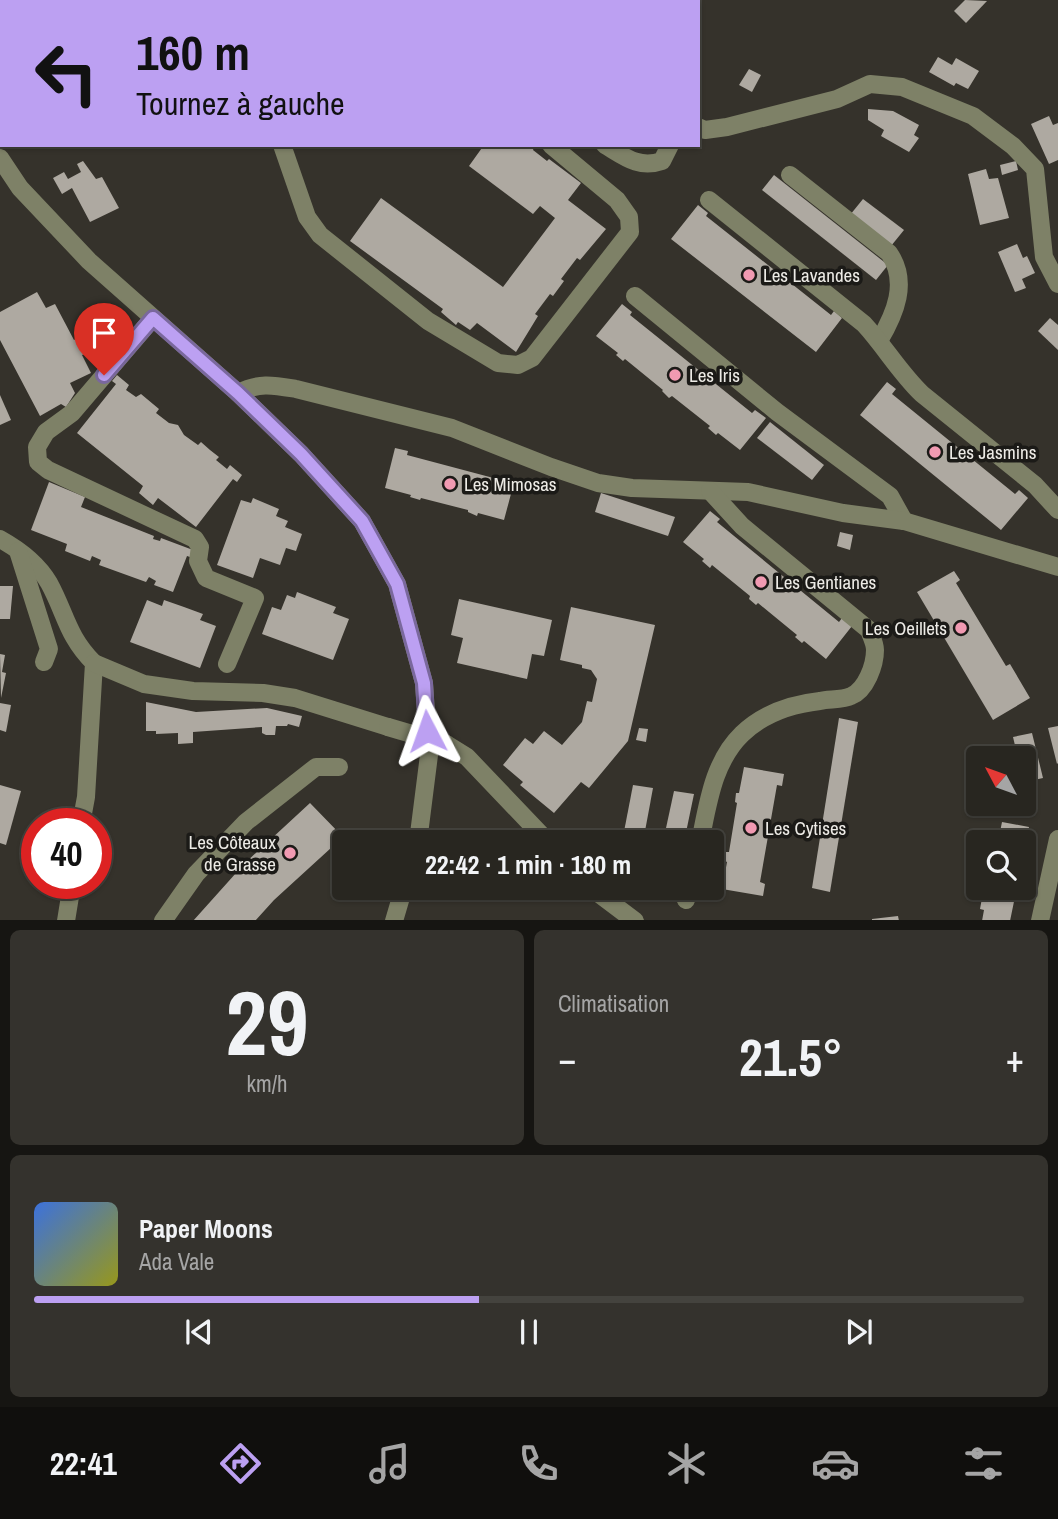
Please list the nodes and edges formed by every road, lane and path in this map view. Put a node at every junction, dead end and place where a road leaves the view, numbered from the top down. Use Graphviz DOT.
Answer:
graph roads {
  1 [pos="700,128"];
  2 [pos="283,147"];
  3 [pos="555,147"];
  4 [pos="608,147"];
  5 [pos="669,147"];
  6 [pos="0,158"];
  7 [pos="790,175"];
  8 [pos="709,200"];
  9 [pos="1058,284"];
  10 [pos="635,296"];
  11 [pos="153,318"];
  12 [pos="879,341"];
  13 [pos="238,393"];
  14 [pos="710,491"];
  15 [pos="1058,510"];
  16 [pos="904,521"];
  17 [pos="0,539"];
  18 [pos="18,551"];
  19 [pos="1058,567"];
  20 [pos="44,662"];
  21 [pos="94,663"];
  22 [pos="227,664"];
  23 [pos="339,766"];
  24 [pos="84,808"];
  25 [pos="420,830"];
  26 [pos="537,830"];
  27 [pos="703,830"];
  28 [pos="1058,839"];
  29 [pos="70,899"];
  30 [pos="400,900"];
  31 [pos="608,900"];
  32 [pos="66,920"];
  33 [pos="163,920"];
  34 [pos="394,920"];
  35 [pos="635,920"];
  36 [pos="1040,920"];
  1 -- 9 [label="street"];
  2 -- 3 [label="street"];
  4 -- 5 [label="street"];
  6 -- 11 [label="street"];
  7 -- 12 [label="street"];
  8 -- 12 [label="street"];
  10 -- 16 [label="street"];
  11 -- 13 [label="street"];
  11 -- 22 [label="street"];
  12 -- 15 [label="street"];
  13 -- 14 [label="street"];
  13 -- 25 [label="street"];
  14 -- 16 [label="street"];
  14 -- 27 [label="street"];
  16 -- 19 [label="street"];
  17 -- 18 [label="street"];
  18 -- 20 [label="street"];
  18 -- 21 [label="street"];
  21 -- 24 [label="street"];
  21 -- 26 [label="street, bridge"];
  23 -- 33 [label="street"];
  28 -- 36 [label="street"];
  29 -- 32 [label="street"];
  30 -- 34 [label="street"];
  31 -- 35 [label="street"];
}
